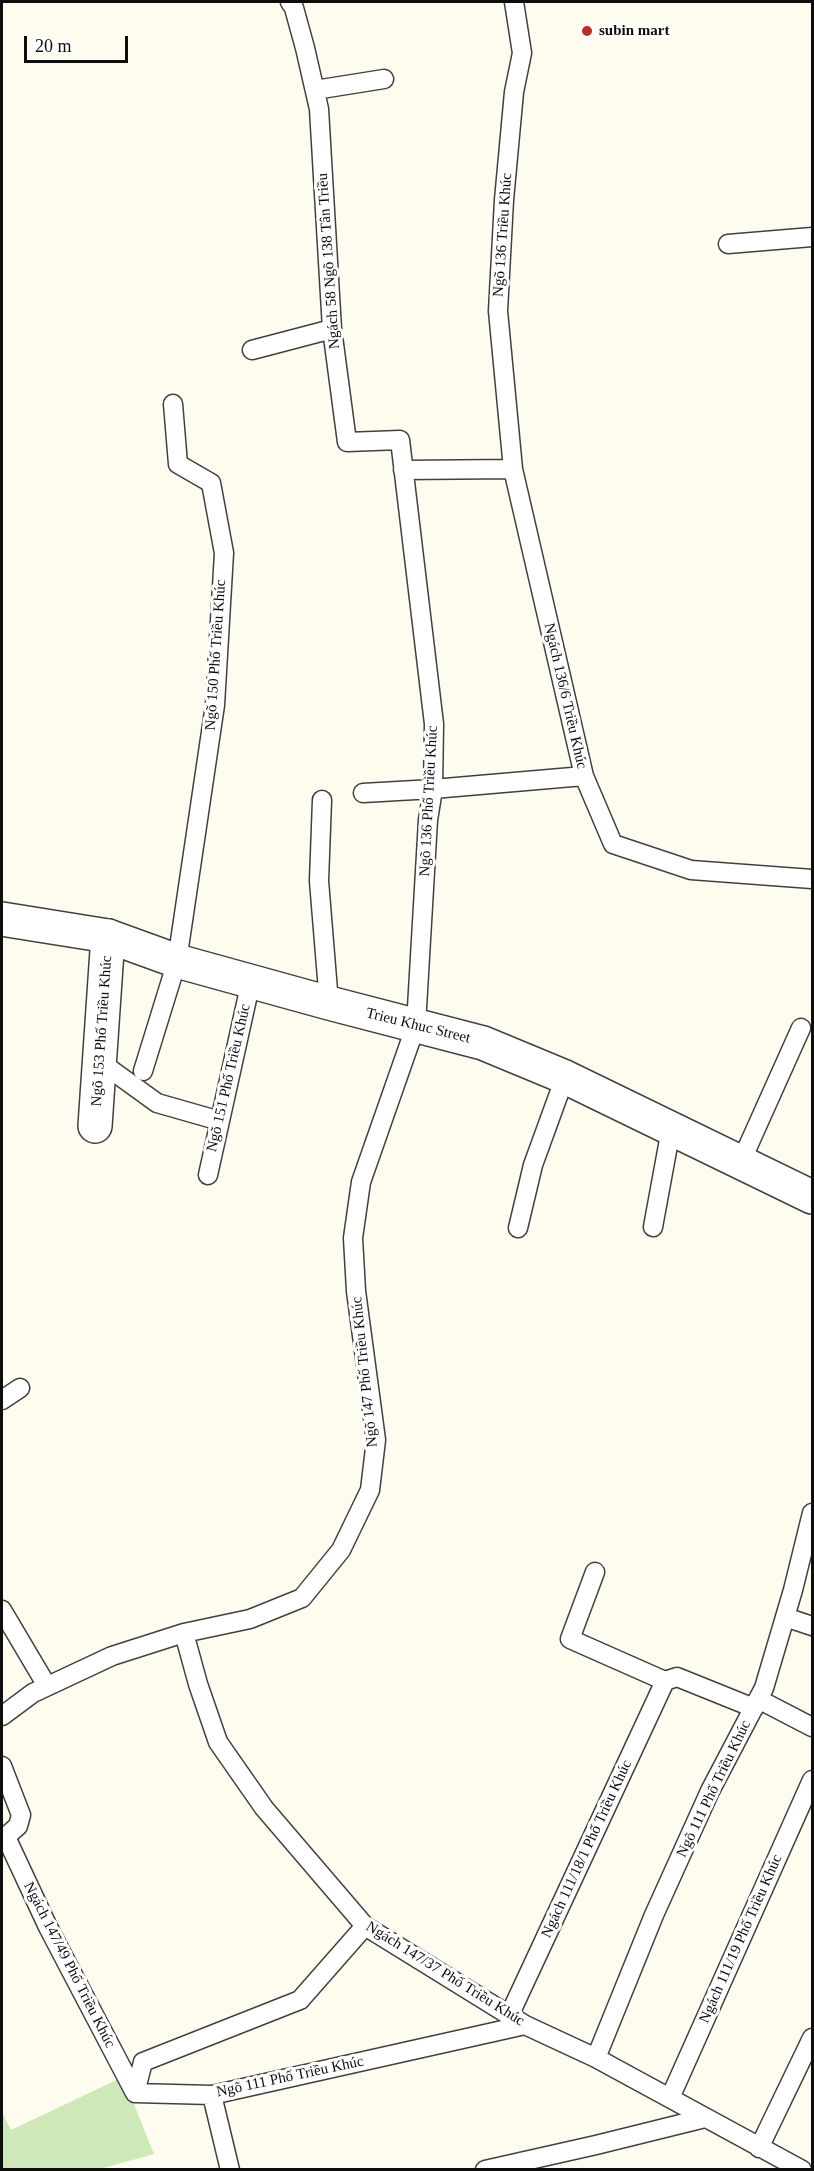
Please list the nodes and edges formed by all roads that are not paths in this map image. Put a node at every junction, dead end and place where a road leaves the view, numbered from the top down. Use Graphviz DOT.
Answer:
graph roads {
  1 [pos="290,2"];
  2 [pos="514,2"];
  3 [pos="384,79"];
  4 [pos="315,90"];
  5 [pos="813,237"];
  6 [pos="728,244"];
  7 [pos="332,329"];
  8 [pos="252,350"];
  9 [pos="173,404"];
  10 [pos="513,469"];
  11 [pos="403,470"];
  12 [pos="584,776"];
  13 [pos="433,789"];
  14 [pos="363,793"];
  15 [pos="322,800"];
  16 [pos="813,879"];
  17 [pos="2,919"];
  18 [pos="108,936"];
  19 [pos="177,961"];
  20 [pos="251,981"];
  21 [pos="329,1003"];
  22 [pos="416,1025"];
  23 [pos="801,1028"];
  24 [pos="99,1061"];
  25 [pos="143,1071"];
  26 [pos="565,1077"];
  27 [pos="220,1121"];
  28 [pos="95,1126"];
  29 [pos="671,1128"];
  30 [pos="740,1164"];
  31 [pos="208,1175"];
  32 [pos="813,1197"];
  33 [pos="653,1227"];
  34 [pos="518,1228"];
  35 [pos="20,1388"];
  36 [pos="2,1400"];
  37 [pos="813,1513"];
  38 [pos="595,1572"];
  39 [pos="2,1610"];
  40 [pos="785,1617"];
  41 [pos="813,1626"];
  42 [pos="184,1633"];
  43 [pos="665,1681"];
  44 [pos="47,1686"];
  45 [pos="756,1704"];
  46 [pos="2,1716"];
  47 [pos="813,1727"];
  48 [pos="2,1766"];
  49 [pos="813,1780"];
  50 [pos="4,1838"];
  51 [pos="365,1926"];
  52 [pos="509,2016"];
  53 [pos="525,2025"];
  54 [pos="813,2038"];
  55 [pos="596,2058"];
  56 [pos="135,2093"];
  57 [pos="212,2095"];
  58 [pos="670,2098"];
  59 [pos="705,2118"];
  60 [pos="768,2158"];
  61 [pos="230,2169"];
  62 [pos="486,2169"];
  63 [pos="802,2169"];
  1 -- 4 [label="lane, Ngách 58 Ngõ 138 Tân Triều"];
  2 -- 10 [label="lane, Ngõ 136 Triều Khúc"];
  3 -- 4 [label="lane"];
  4 -- 7 [label="lane, Ngách 58 Ngõ 138 Tân Triều"];
  5 -- 6 [label="lane"];
  7 -- 8 [label="lane"];
  7 -- 11 [label="lane, Ngách 58 Ngõ 138 Tân Triều"];
  9 -- 19 [label="lane, Ngõ 150 Phố Triều Khúc"];
  10 -- 11 [label="lane"];
  10 -- 12 [label="lane, Ngách 136/6 Triều Khúc"];
  11 -- 13 [label="lane, Ngõ 136 Phố Triều Khúc"];
  12 -- 13 [label="lane, Ngách 136/6 Triều Khúc"];
  12 -- 16 [label="lane"];
  13 -- 14 [label="lane, Ngách 136/6 Triều Khúc"];
  13 -- 22 [label="lane, Ngõ 136 Phố Triều Khúc"];
  15 -- 21 [label="lane"];
  17 -- 18 [label="street, Trieu Khuc Street"];
  18 -- 19 [label="street, Trieu Khuc Street"];
  18 -- 24 [label="street, Ngõ 153 Phố Triều Khúc"];
  19 -- 20 [label="street, Trieu Khuc Street"];
  19 -- 25 [label="lane"];
  20 -- 21 [label="street, Trieu Khuc Street"];
  20 -- 27 [label="lane, Ngõ 151 Phố Triều Khúc"];
  21 -- 22 [label="street, Trieu Khuc Street"];
  22 -- 26 [label="street, Trieu Khuc Street"];
  22 -- 42 [label="lane, Ngõ 147 Phố Triều Khúc"];
  23 -- 30 [label="lane"];
  24 -- 27 [label="lane"];
  24 -- 28 [label="street, Ngõ 153 Phố Triều Khúc"];
  26 -- 29 [label="street, Trieu Khuc Street"];
  26 -- 34 [label="lane"];
  27 -- 31 [label="lane, Ngõ 151 Phố Triều Khúc"];
  29 -- 30 [label="street, Trieu Khuc Street"];
  29 -- 33 [label="lane"];
  30 -- 32 [label="street, Trieu Khuc Street"];
  35 -- 36 [label="lane"];
  37 -- 40 [label="lane, Ngõ 111 Phố Triều Khúc"];
  38 -- 43 [label="lane"];
  39 -- 44 [label="lane"];
  40 -- 41 [label="lane"];
  40 -- 45 [label="lane, Ngõ 111 Phố Triều Khúc"];
  42 -- 44 [label="lane, Ngõ 147 Phố Triều Khúc"];
  42 -- 51 [label="lane, Ngách 147/37 Phố Triều Khúc"];
  43 -- 45 [label="lane"];
  43 -- 52 [label="lane, Ngách 111/18/1 Phố Triều Khúc"];
  44 -- 46 [label="lane, Ngõ 147 Phố Triều Khúc"];
  45 -- 47 [label="lane"];
  45 -- 55 [label="lane, Ngõ 111 Phố Triều Khúc"];
  48 -- 50 [label="lane"];
  49 -- 58 [label="lane, Ngách 111/19 Phố Triều Khúc"];
  50 -- 56 [label="lane, Ngách 147/49 Phố Triều Khúc"];
  51 -- 52 [label="lane, Ngách 147/37 Phố Triều Khúc"];
  51 -- 56 [label="lane"];
  52 -- 53 [label="lane, Ngách 147/37 Phố Triều Khúc"];
  53 -- 55 [label="lane, Ngách 147/37 Phố Triều Khúc"];
  53 -- 57 [label="lane, Ngõ 111 Phố Triều Khúc"];
  54 -- 60 [label="lane"];
  55 -- 58 [label="lane, Ngách 147/37 Phố Triều Khúc"];
  56 -- 57 [label="lane, Ngõ 111 Phố Triều Khúc"];
  57 -- 61 [label="lane"];
  58 -- 59 [label="lane, Ngách 147/37 Phố Triều Khúc"];
  59 -- 60 [label="lane, Ngách 147/37 Phố Triều Khúc"];
  59 -- 62 [label="lane"];
  60 -- 63 [label="lane, Ngách 147/37 Phố Triều Khúc"];
}
